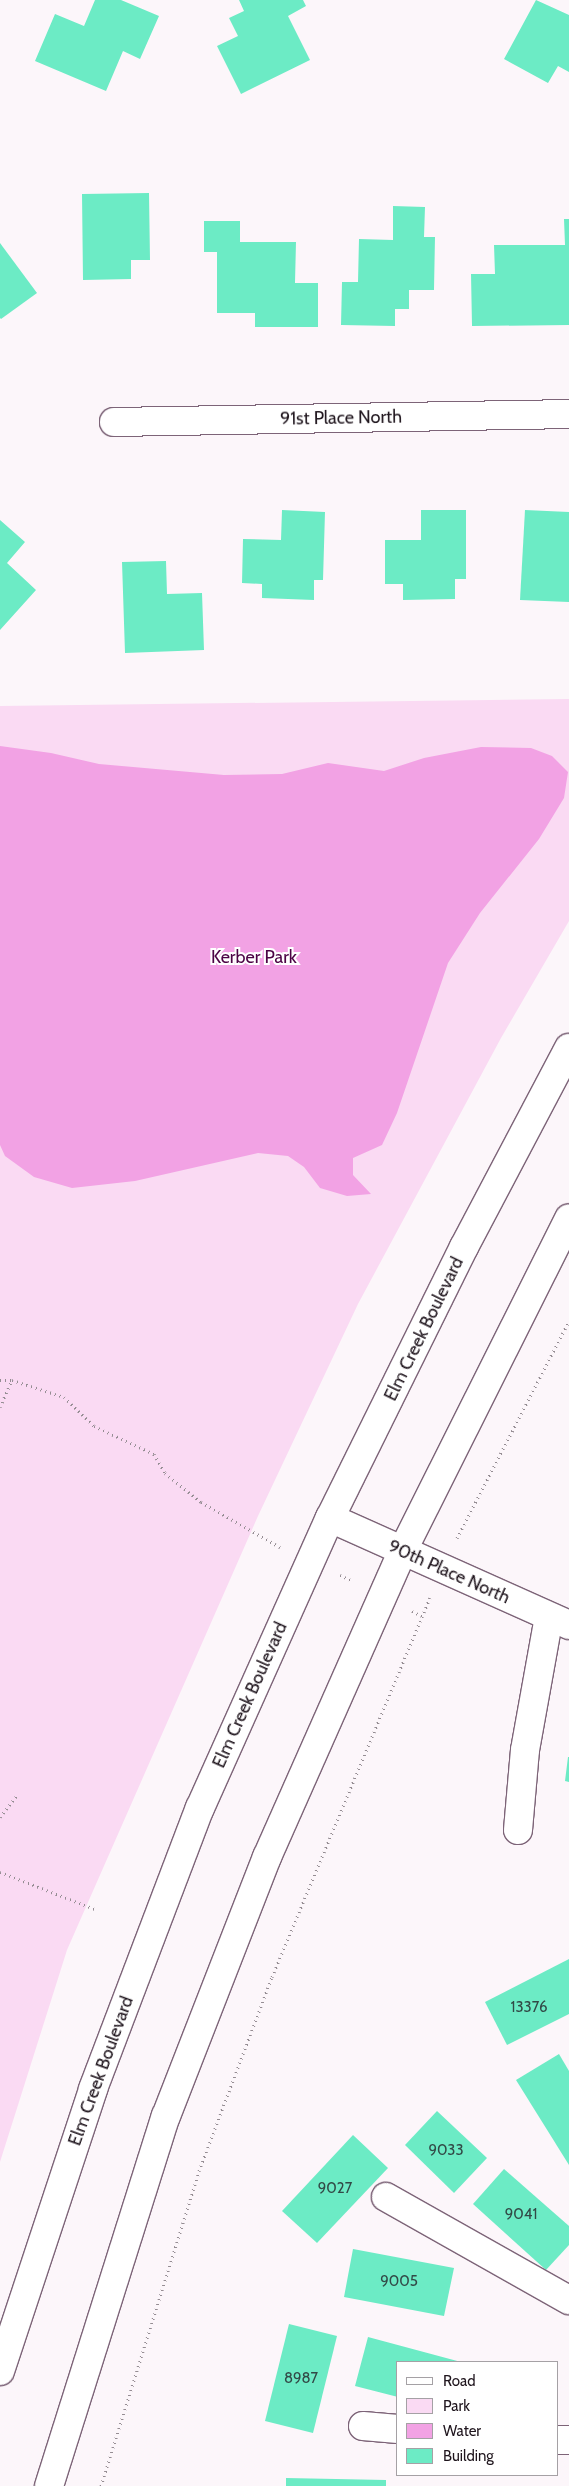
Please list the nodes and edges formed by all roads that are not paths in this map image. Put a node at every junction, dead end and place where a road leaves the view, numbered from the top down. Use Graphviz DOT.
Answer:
graph roads {
  1 [pos="569,414"];
  2 [pos="114,422"];
  3 [pos="569,1048"];
  4 [pos="569,1219"];
  5 [pos="330,1518"];
  6 [pos="402,1552"];
  7 [pos="559,1621"];
  8 [pos="518,1830"];
  9 [pos="386,2197"];
  10 [pos="569,2300"];
  11 [pos="0,2370"];
  12 [pos="363,2426"];
  13 [pos="396,2428"];
  14 [pos="49,2486"];
  1 -- 2 [label="main road, 91st Place North"];
  3 -- 5 [label="main road, Elm Creek Boulevard"];
  4 -- 6 [label="main road"];
  5 -- 6 [label="main road, 90th Place North"];
  5 -- 11 [label="main road, Elm Creek Boulevard"];
  6 -- 7 [label="main road, 90th Place North"];
  6 -- 14 [label="main road"];
  7 -- 8 [label="main road"];
  9 -- 10 [label="main road"];
  12 -- 13 [label="main road"];
}
